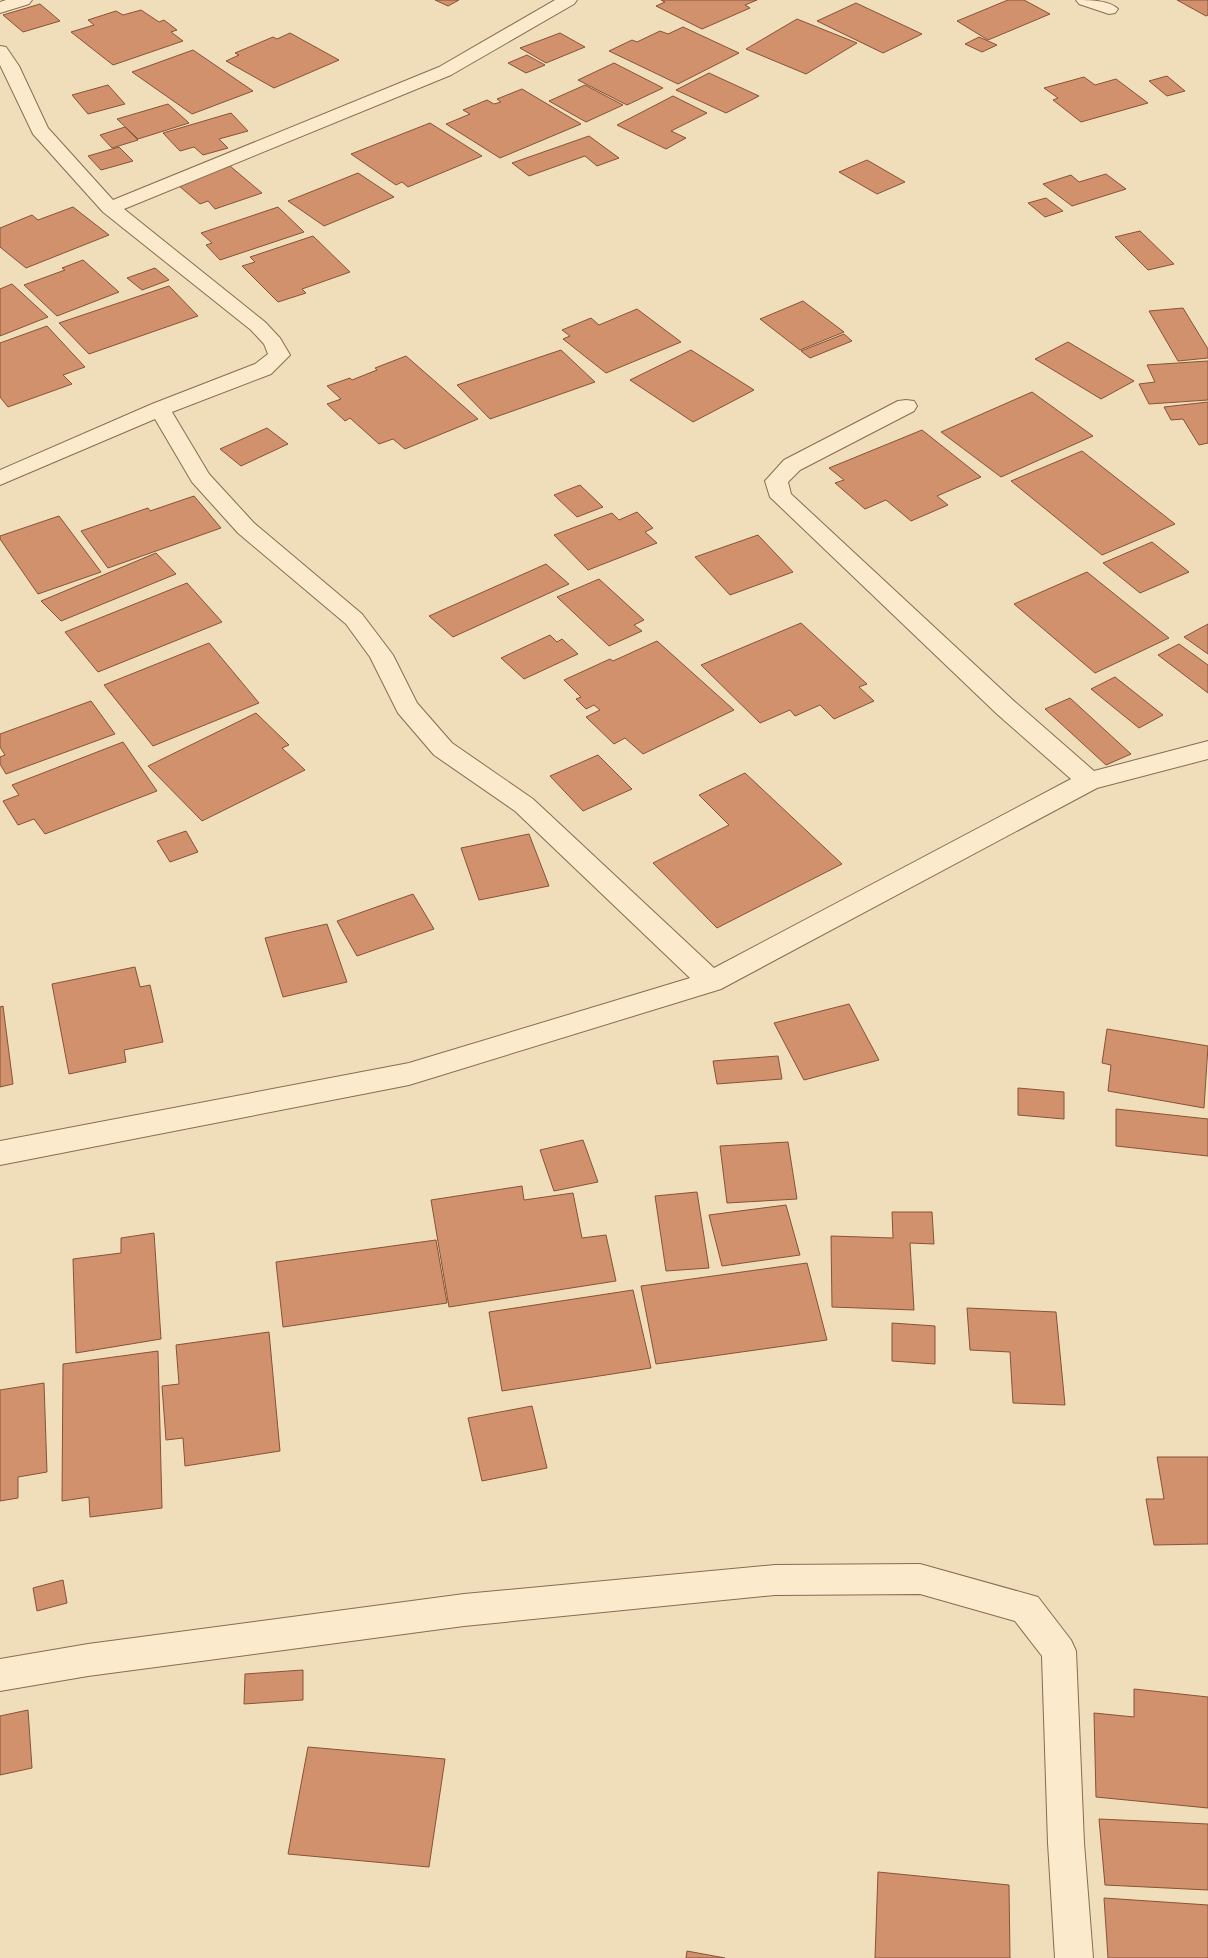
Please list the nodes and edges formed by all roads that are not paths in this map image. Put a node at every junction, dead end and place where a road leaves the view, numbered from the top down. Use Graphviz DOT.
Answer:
graph roads {
  1 [pos="23,0"];
  2 [pos="568,0"];
  3 [pos="1085,0"];
  4 [pos="0,8"];
  5 [pos="1109,10"];
  6 [pos="0,51"];
  7 [pos="110,208"];
  8 [pos="906,406"];
  9 [pos="160,409"];
  10 [pos="0,478"];
  11 [pos="1208,750"];
  12 [pos="1089,781"];
  13 [pos="711,982"];
  14 [pos="0,1153"];
  15 [pos="0,1675"];
  16 [pos="1074,1958"];
  1 -- 4 [label="street"];
  2 -- 7 [label="street"];
  3 -- 5 [label="street"];
  6 -- 7 [label="street"];
  7 -- 9 [label="street"];
  8 -- 12 [label="street"];
  9 -- 10 [label="street"];
  9 -- 13 [label="street"];
  11 -- 12 [label="street"];
  12 -- 13 [label="street"];
  13 -- 14 [label="street"];
  15 -- 16 [label="street"];
}
